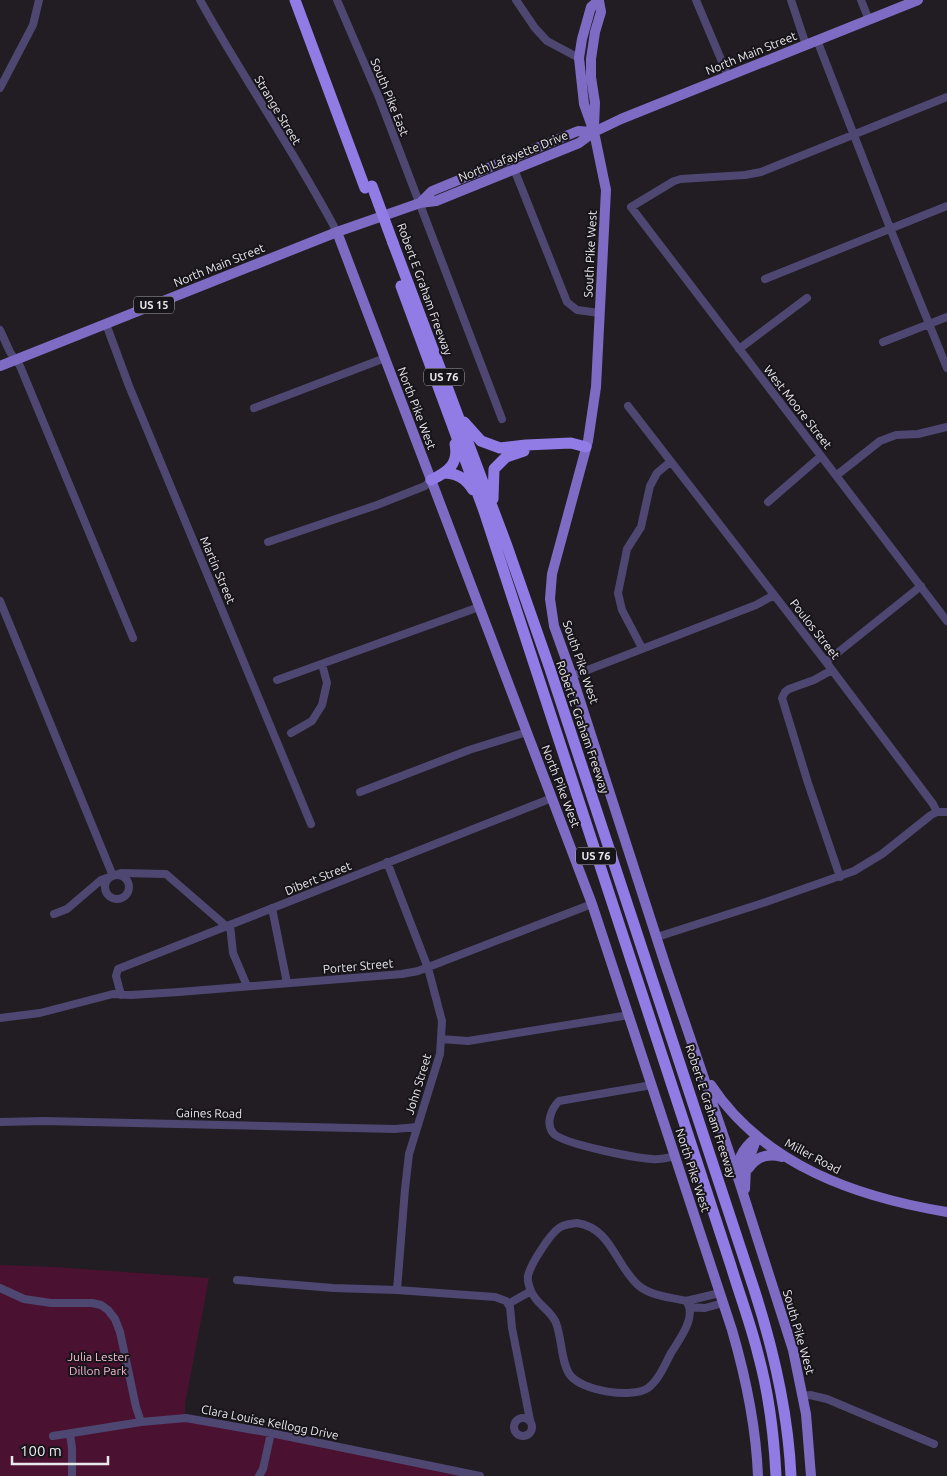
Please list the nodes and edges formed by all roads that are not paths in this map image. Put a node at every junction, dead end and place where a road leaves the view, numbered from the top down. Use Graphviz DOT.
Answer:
graph roads {
  1 [pos="39,0"];
  2 [pos="200,0"];
  3 [pos="295,0"];
  4 [pos="303,0"];
  5 [pos="337,0"];
  6 [pos="516,0"];
  7 [pos="696,0"];
  8 [pos="791,0"];
  9 [pos="861,0"];
  10 [pos="918,0"];
  11 [pos="596,3"];
  12 [pos="869,20"];
  13 [pos="311,32"];
  14 [pos="817,40"];
  15 [pos="806,45"];
  16 [pos="579,58"];
  17 [pos="728,76"];
  18 [pos="0,88"];
  19 [pos="947,97"];
  20 [pos="594,132"];
  21 [pos="853,134"];
  22 [pos="514,169"];
  23 [pos="420,203"];
  24 [pos="947,206"];
  25 [pos="890,228"];
  26 [pos="336,232"];
  27 [pos="765,279"];
  28 [pos="807,298"];
  29 [pos="600,313"];
  30 [pos="947,317"];
  31 [pos="106,324"];
  32 [pos="930,324"];
  33 [pos="0,330"];
  34 [pos="883,342"];
  35 [pos="739,349"];
  36 [pos="385,358"];
  37 [pos="16,359"];
  38 [pos="0,366"];
  39 [pos="947,368"];
  40 [pos="628,406"];
  41 [pos="254,408"];
  42 [pos="451,409"];
  43 [pos="502,418"];
  44 [pos="947,427"];
  45 [pos="550,444"];
  46 [pos="586,447"];
  47 [pos="821,456"];
  48 [pos="670,462"];
  49 [pos="444,473"];
  50 [pos="837,475"];
  51 [pos="431,480"];
  52 [pos="768,502"];
  53 [pos="489,511"];
  54 [pos="268,542"];
  55 [pos="921,586"];
  56 [pos="774,595"];
  57 [pos="0,601"];
  58 [pos="479,607"];
  59 [pos="947,621"];
  60 [pos="133,638"];
  61 [pos="642,648"];
  62 [pos="826,662"];
  63 [pos="322,664"];
  64 [pos="832,670"];
  65 [pos="572,676"];
  66 [pos="277,680"];
  67 [pos="527,732"];
  68 [pos="291,733"];
  69 [pos="360,792"];
  70 [pos="552,798"];
  71 [pos="937,812"];
  72 [pos="947,812"];
  73 [pos="311,824"];
  74 [pos="387,862"];
  75 [pos="113,876"];
  76 [pos="840,877"];
  77 [pos="592,904"];
  78 [pos="272,908"];
  79 [pos="54,914"];
  80 [pos="228,926"];
  81 [pos="656,937"];
  82 [pos="428,968"];
  83 [pos="288,983"];
  84 [pos="247,986"];
  85 [pos="117,995"];
  86 [pos="629,1015"];
  87 [pos="0,1018"];
  88 [pos="441,1039"];
  89 [pos="701,1069"];
  90 [pos="652,1085"];
  91 [pos="0,1122"];
  92 [pos="417,1127"];
  93 [pos="757,1137"];
  94 [pos="675,1156"];
  95 [pos="790,1160"];
  96 [pos="742,1177"];
  97 [pos="947,1212"];
  98 [pos="237,1280"];
  99 [pos="0,1288"];
  100 [pos="397,1290"];
  101 [pos="531,1291"];
  102 [pos="722,1298"];
  103 [pos="508,1304"];
  104 [pos="688,1304"];
  105 [pos="803,1396"];
  106 [pos="530,1420"];
  107 [pos="141,1422"];
  108 [pos="272,1433"];
  109 [pos="70,1434"];
  110 [pos="53,1436"];
  111 [pos="934,1444"];
  112 [pos="72,1476"];
  113 [pos="259,1476"];
  114 [pos="480,1476"];
  115 [pos="758,1476"];
  116 [pos="776,1476"];
  117 [pos="791,1476"];
  118 [pos="811,1476"];
  1 -- 18 [label="street"];
  2 -- 26 [label="street, Strange Street"];
  3 -- 13 [label="highway, Robert E Graham Freeway / US 76"];
  4 -- 13 [label="highway, Robert E Graham Freeway / US 76"];
  5 -- 23 [label="street, South Pike East"];
  6 -- 16 [label="street"];
  7 -- 17 [label="street"];
  8 -- 15 [label="street"];
  9 -- 12 [label="street"];
  10 -- 12 [label="main road, North Main Street"];
  11 -- 16 [label="main road"];
  11 -- 20 [label="main road"];
  12 -- 14 [label="main road, North Main Street"];
  13 -- 42 [label="highway, Robert E Graham Freeway / US 76, bridge"];
  14 -- 15 [label="main road, North Main Street"];
  14 -- 21 [label="street"];
  15 -- 17 [label="main road, North Main Street"];
  16 -- 20 [label="main road"];
  17 -- 20 [label="main road, North Main Street"];
  19 -- 21 [label="street"];
  20 -- 22 [label="main road, North Lafayette Drive"];
  20 -- 23 [label="main road"];
  20 -- 29 [label="main road, South Pike West"];
  21 -- 25 [label="street"];
  21 -- 35 [label="street, West Moore Street"];
  22 -- 23 [label="main road, North Lafayette Drive"];
  22 -- 29 [label="street"];
  23 -- 26 [label="main road, North Main Street / US 15"];
  23 -- 43 [label="street, South Pike East"];
  24 -- 25 [label="street"];
  25 -- 27 [label="street"];
  25 -- 32 [label="street"];
  26 -- 31 [label="main road, North Main Street / US 15"];
  26 -- 36 [label="main road, North Pike West"];
  28 -- 35 [label="street"];
  29 -- 46 [label="main road, South Pike West"];
  30 -- 32 [label="street"];
  31 -- 37 [label="main road, North Main Street / US 15"];
  31 -- 73 [label="street, Martin Street"];
  32 -- 34 [label="street"];
  32 -- 39 [label="street"];
  33 -- 37 [label="street"];
  35 -- 47 [label="street, West Moore Street"];
  36 -- 41 [label="street"];
  36 -- 51 [label="main road, North Pike West"];
  37 -- 38 [label="main road, North Main Street / US 15"];
  37 -- 60 [label="street"];
  40 -- 48 [label="street, Poulos Street"];
  42 -- 45 [label="highway"];
  42 -- 49 [label="highway"];
  42 -- 53 [label="highway, Robert E Graham Freeway / US 76"];
  44 -- 50 [label="street"];
  45 -- 46 [label="highway"];
  45 -- 53 [label="highway"];
  46 -- 65 [label="main road, South Pike West"];
  47 -- 50 [label="street, West Moore Street"];
  47 -- 52 [label="street"];
  48 -- 56 [label="street, Poulos Street"];
  48 -- 61 [label="street"];
  49 -- 51 [label="highway"];
  49 -- 53 [label="highway"];
  50 -- 55 [label="street, West Moore Street"];
  51 -- 54 [label="street"];
  51 -- 58 [label="main road, North Pike West"];
  53 -- 116 [label="highway, Robert E Graham Freeway / US 76"];
  53 -- 117 [label="highway, Robert E Graham Freeway / US 76"];
  55 -- 59 [label="street, West Moore Street"];
  55 -- 62 [label="street"];
  56 -- 61 [label="street"];
  56 -- 62 [label="street, Poulos Street"];
  57 -- 75 [label="street"];
  58 -- 63 [label="street"];
  58 -- 67 [label="main road, North Pike West"];
  61 -- 65 [label="street"];
  62 -- 64 [label="street, Poulos Street"];
  63 -- 66 [label="street"];
  63 -- 68 [label="street"];
  64 -- 71 [label="street, Poulos Street"];
  64 -- 76 [label="street"];
  65 -- 81 [label="main road, South Pike West"];
  67 -- 69 [label="street"];
  67 -- 70 [label="main road, North Pike West"];
  70 -- 74 [label="street, Dibert Street"];
  70 -- 77 [label="main road, North Pike West"];
  71 -- 72 [label="street"];
  71 -- 76 [label="street"];
  74 -- 78 [label="street, Dibert Street"];
  74 -- 82 [label="street, John Street"];
  75 -- 79 [label="street"];
  75 -- 80 [label="street"];
  76 -- 81 [label="street"];
  77 -- 82 [label="street, Porter Street"];
  77 -- 86 [label="main road, North Pike West"];
  78 -- 80 [label="street, Dibert Street"];
  78 -- 83 [label="street"];
  80 -- 84 [label="street"];
  80 -- 85 [label="street, Dibert Street"];
  81 -- 89 [label="main road, South Pike West"];
  82 -- 83 [label="street, Porter Street"];
  82 -- 88 [label="street, John Street"];
  83 -- 84 [label="street, Porter Street"];
  84 -- 85 [label="street, Porter Street"];
  85 -- 87 [label="street, Porter Street"];
  86 -- 88 [label="street"];
  86 -- 90 [label="main road, North Pike West"];
  88 -- 92 [label="street, John Street"];
  89 -- 93 [label="main road, Miller Road"];
  89 -- 96 [label="main road"];
  90 -- 94 [label="main road, North Pike West"];
  90 -- 94 [label="street"];
  91 -- 92 [label="street, Gaines Road"];
  92 -- 100 [label="street, John Street"];
  93 -- 95 [label="main road, Miller Road"];
  93 -- 96 [label="main road, South Pike West"];
  94 -- 102 [label="main road, North Pike West"];
  95 -- 96 [label="main road"];
  95 -- 97 [label="main road, Miller Road"];
  96 -- 105 [label="main road, South Pike West"];
  98 -- 100 [label="street"];
  99 -- 107 [label="street"];
  100 -- 103 [label="street"];
  101 -- 103 [label="street"];
  101 -- 104 [label="street"];
  101 -- 104 [label="street"];
  102 -- 104 [label="street"];
  102 -- 115 [label="main road, North Pike West"];
  103 -- 106 [label="street"];
  105 -- 111 [label="street"];
  105 -- 118 [label="main road, South Pike West"];
  107 -- 108 [label="street, Clara Louise Kellogg Drive"];
  107 -- 109 [label="street, Clara Louise Kellogg Drive"];
  108 -- 113 [label="street"];
  108 -- 114 [label="street, Clara Louise Kellogg Drive"];
  109 -- 110 [label="street, Clara Louise Kellogg Drive"];
  109 -- 112 [label="street"];
}
